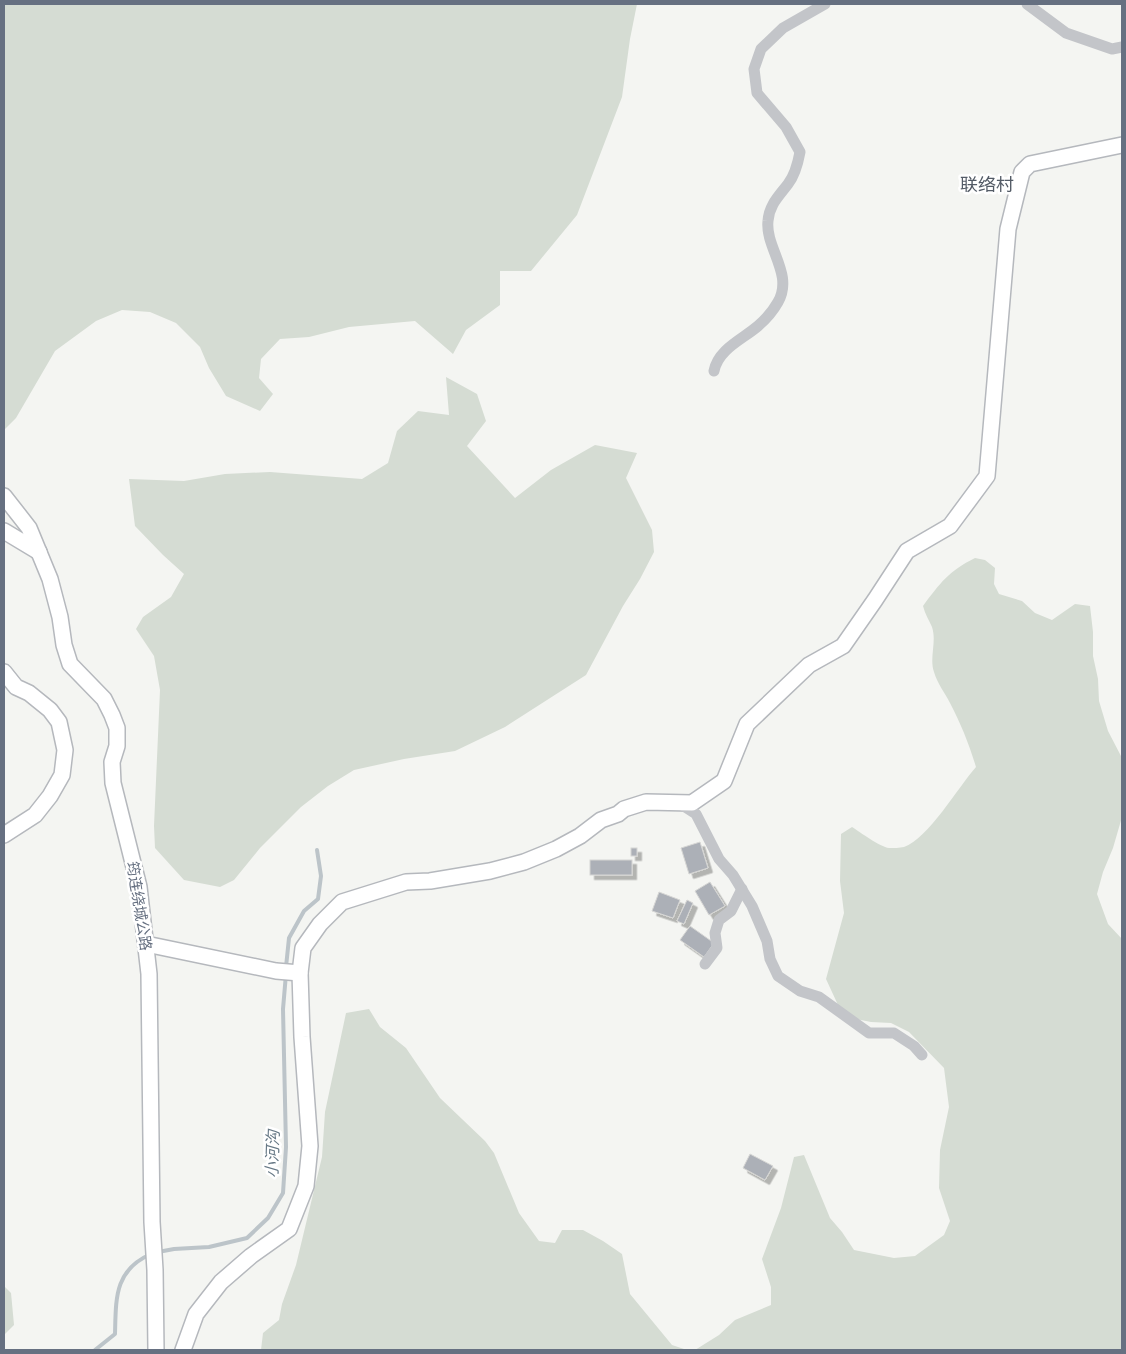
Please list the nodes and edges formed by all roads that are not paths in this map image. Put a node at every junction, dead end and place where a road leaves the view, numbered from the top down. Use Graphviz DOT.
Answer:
graph roads {
  1 [pos="825,4"];
  2 [pos="1027,4"];
  3 [pos="1122,47"];
  4 [pos="1122,144"];
  5 [pos="714,371"];
  6 [pos="4,496"];
  7 [pos="4,531"];
  8 [pos="39,552"];
  9 [pos="4,672"];
  10 [pos="679,803"];
  11 [pos="4,835"];
  12 [pos="742,889"];
  13 [pos="146,944"];
  14 [pos="705,964"];
  15 [pos="297,973"];
  16 [pos="922,1055"];
  17 [pos="156,1350"];
  18 [pos="183,1350"];
  1 -- 5 [label="street"];
  2 -- 3 [label="street"];
  4 -- 10 [label="street"];
  6 -- 8 [label="street, 筠连绕城公路"];
  7 -- 8 [label="street"];
  8 -- 13 [label="street, 筠连绕城公路"];
  9 -- 11 [label="street"];
  10 -- 12 [label="street"];
  10 -- 15 [label="street"];
  12 -- 14 [label="street"];
  12 -- 16 [label="street"];
  13 -- 15 [label="street"];
  13 -- 17 [label="street, 筠连绕城公路"];
  15 -- 18 [label="street"];
}
